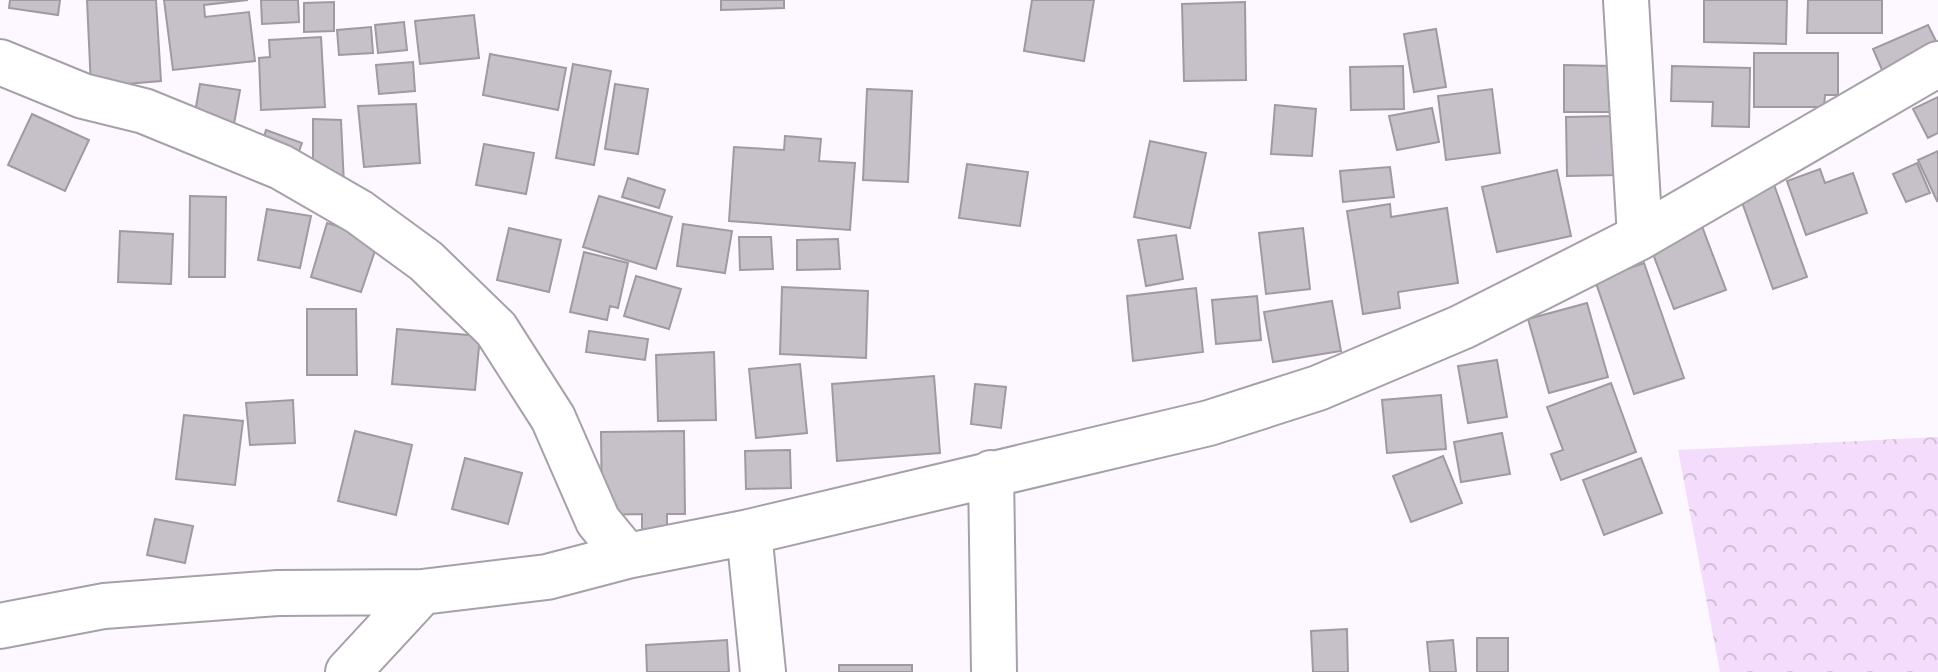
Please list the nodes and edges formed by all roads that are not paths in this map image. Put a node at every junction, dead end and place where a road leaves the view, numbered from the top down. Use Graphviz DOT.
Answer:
graph roads {
  1 [pos="1626,0"];
  2 [pos="0,62"];
  3 [pos="1938,64"];
  4 [pos="1640,237"];
  5 [pos="991,473"];
  6 [pos="749,532"];
  7 [pos="627,556"];
  8 [pos="422,592"];
  9 [pos="0,626"];
  10 [pos="348,672"];
  11 [pos="763,672"];
  12 [pos="994,672"];
  1 -- 4 [label="street"];
  2 -- 7 [label="street"];
  3 -- 4 [label="street"];
  4 -- 5 [label="street"];
  5 -- 6 [label="street"];
  5 -- 12 [label="street"];
  6 -- 7 [label="street"];
  6 -- 11 [label="street"];
  7 -- 8 [label="street"];
  8 -- 9 [label="street"];
  8 -- 10 [label="street"];
}
